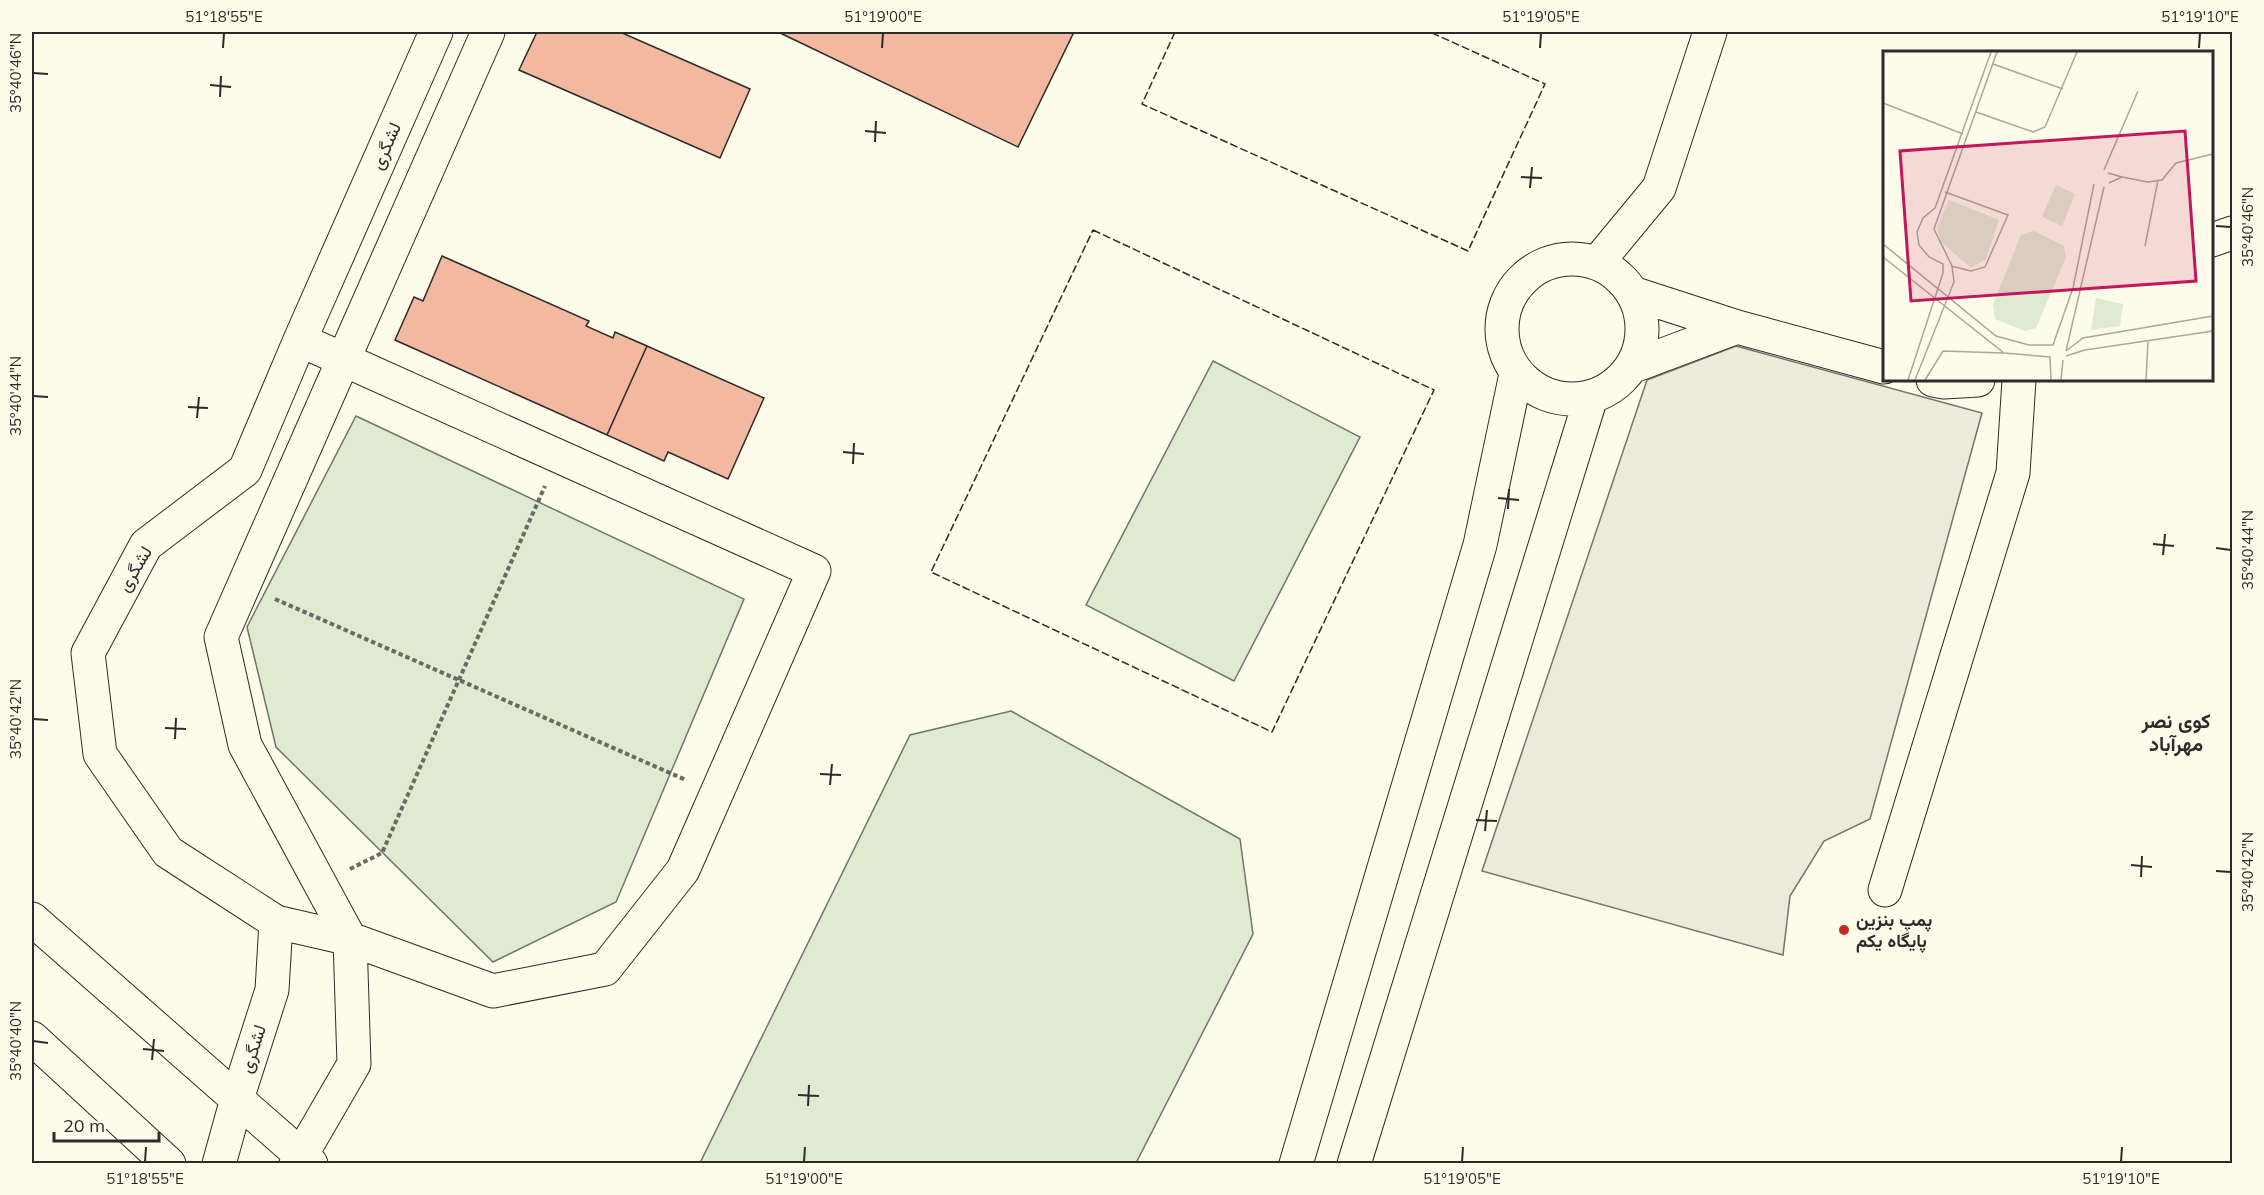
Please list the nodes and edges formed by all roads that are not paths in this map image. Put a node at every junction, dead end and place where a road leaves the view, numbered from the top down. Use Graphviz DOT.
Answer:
graph roads {
  1 [pos="436,32"];
  2 [pos="488,32"];
  3 [pos="1710,32"];
  4 [pos="2232,233"];
  5 [pos="2213,239"];
  6 [pos="1597,263"];
  7 [pos="1632,293"];
  8 [pos="1737,327"];
  9 [pos="300,339"];
  10 [pos="344,359"];
  11 [pos="1883,367"];
  12 [pos="1631,368"];
  13 [pos="1516,374"];
  14 [pos="1938,381"];
  15 [pos="1961,381"];
  16 [pos="2019,381"];
  17 [pos="1591,397"];
  18 [pos="1885,890"];
  19 [pos="32,919"];
  20 [pos="276,922"];
  21 [pos="350,939"];
  22 [pos="32,1038"];
  23 [pos="237,1099"];
  24 [pos="303,1160"];
  25 [pos="170,1164"];
  26 [pos="219,1164"];
  27 [pos="1296,1164"];
  28 [pos="1354,1164"];
  1 -- 9 [label="lane, لشگری"];
  2 -- 10 [label="lane, لشگری"];
  3 -- 6 [label="lane"];
  4 -- 5 [label="lane"];
  6 -- 7 [label="lane"];
  6 -- 13 [label="lane"];
  7 -- 8 [label="lane"];
  7 -- 12 [label="lane"];
  8 -- 11 [label="lane"];
  8 -- 12 [label="lane"];
  9 -- 10 [label="lane"];
  9 -- 20 [label="lane, لشگری"];
  10 -- 21 [label="lane, لشگری"];
  10 -- 21 [label="lane"];
  12 -- 17 [label="lane"];
  13 -- 17 [label="lane"];
  13 -- 27 [label="lane"];
  14 -- 15 [label="lane"];
  16 -- 18 [label="lane"];
  17 -- 28 [label="lane"];
  19 -- 23 [label="lane, لشگری"];
  20 -- 21 [label="lane"];
  20 -- 23 [label="lane, لشگری"];
  21 -- 24 [label="lane, لشگری"];
  22 -- 25 [label="lane"];
  23 -- 24 [label="lane, لشگری"];
  23 -- 26 [label="lane, لشگری"];
}
